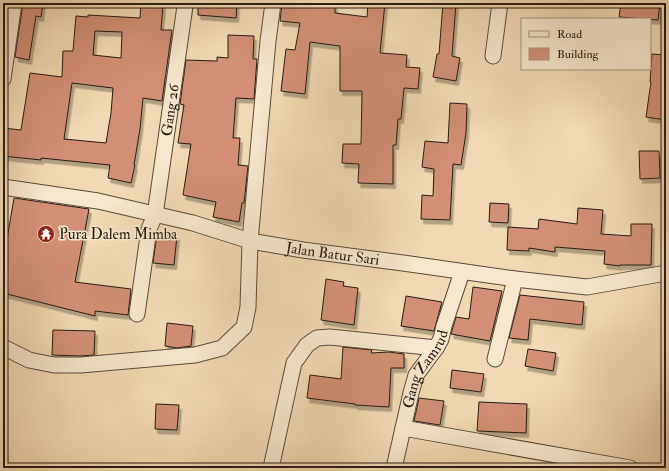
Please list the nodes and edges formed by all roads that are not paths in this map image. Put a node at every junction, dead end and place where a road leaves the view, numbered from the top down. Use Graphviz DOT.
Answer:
graph roads {
  1 [pos="14,3"];
  2 [pos="273,3"];
  3 [pos="500,3"];
  4 [pos="185,6"];
  5 [pos="492,56"];
  6 [pos="3,79"];
  7 [pos="3,187"];
  8 [pos="155,215"];
  9 [pos="250,240"];
  10 [pos="462,272"];
  11 [pos="666,273"];
  12 [pos="515,279"];
  13 [pos="137,314"];
  14 [pos="3,347"];
  15 [pos="436,348"];
  16 [pos="495,360"];
  17 [pos="403,428"];
  18 [pos="271,468"];
  19 [pos="394,468"];
  20 [pos="630,468"];
  1 -- 6 [label="street"];
  2 -- 9 [label="street"];
  3 -- 5 [label="street"];
  4 -- 8 [label="street, Gang 26"];
  7 -- 8 [label="street, Jalan Batur Sari"];
  8 -- 9 [label="street, Jalan Batur Sari"];
  8 -- 13 [label="street, Gang 26"];
  9 -- 10 [label="street, Jalan Batur Sari"];
  9 -- 14 [label="street"];
  10 -- 12 [label="street, Jalan Batur Sari"];
  10 -- 15 [label="street, Gang Zamrud"];
  11 -- 12 [label="street, Jalan Batur Sari"];
  12 -- 16 [label="street"];
  15 -- 17 [label="street, Gang Zamrud"];
  15 -- 18 [label="street"];
  17 -- 19 [label="street, Gang Zamrud"];
  17 -- 20 [label="street"];
}
